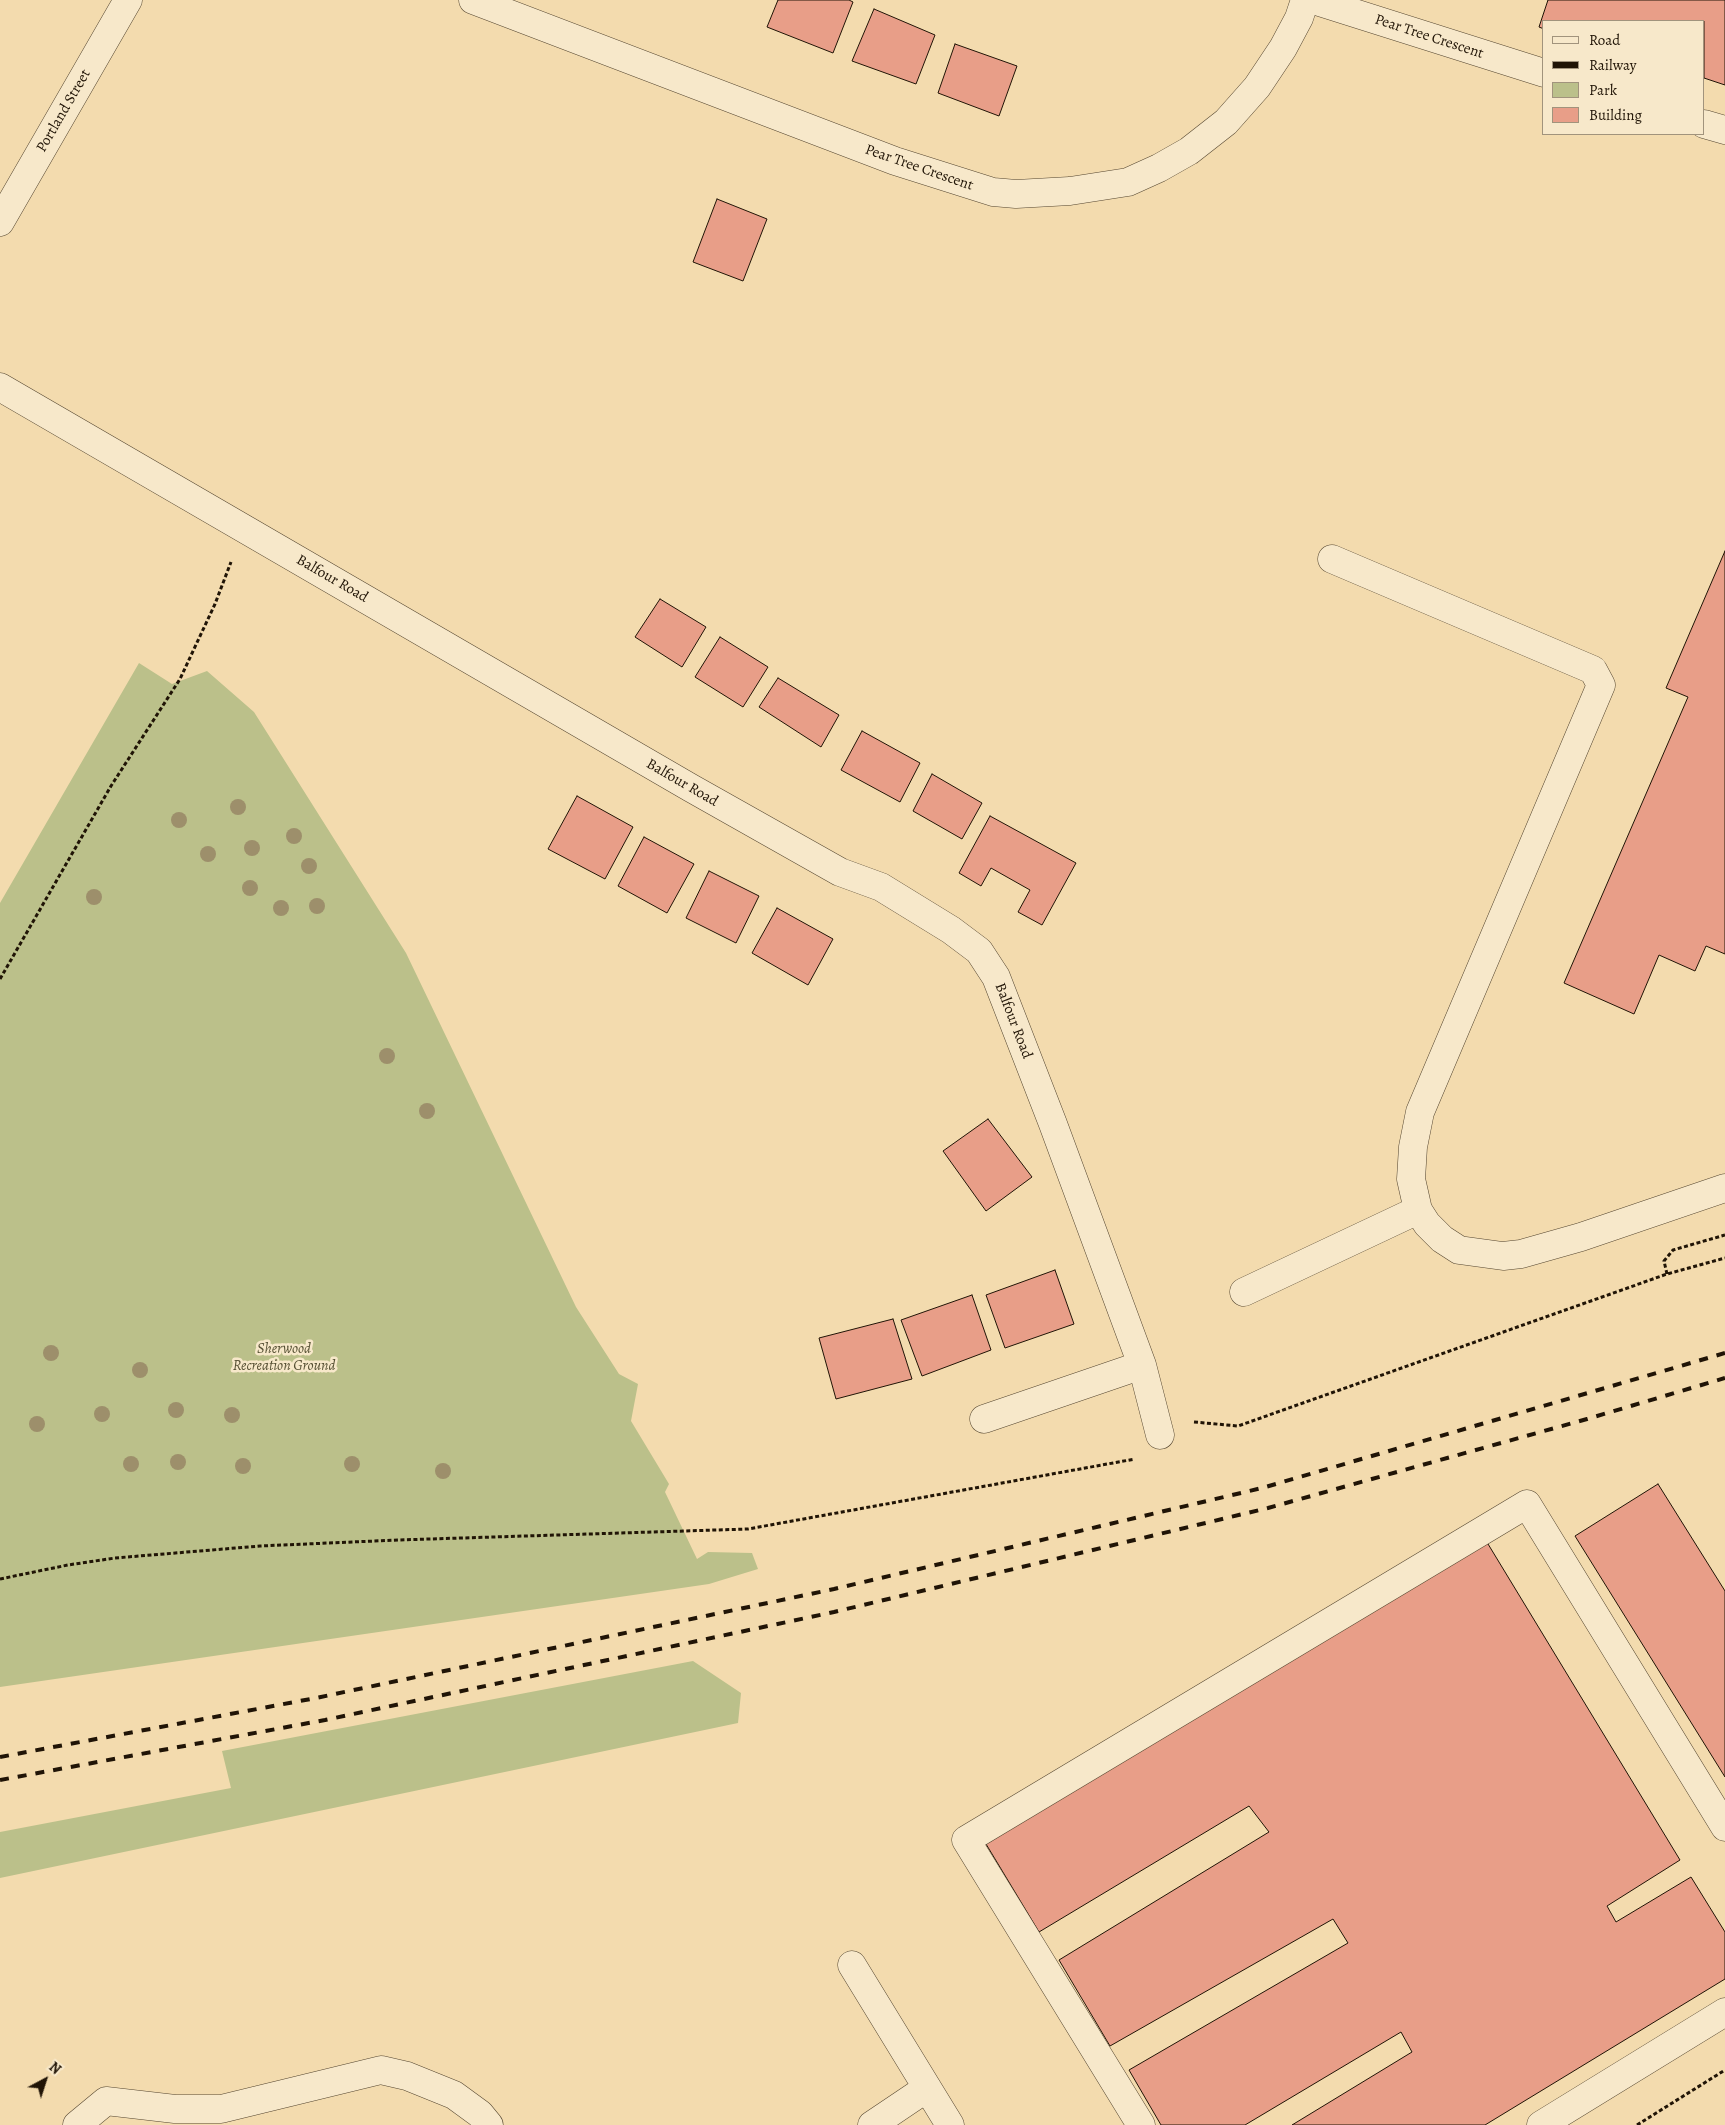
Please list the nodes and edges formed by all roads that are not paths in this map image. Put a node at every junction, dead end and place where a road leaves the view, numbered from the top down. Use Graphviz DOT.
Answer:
graph roads {
  1 [pos="128,0"];
  2 [pos="472,0"];
  3 [pos="1305,0"];
  4 [pos="1314,0"];
  5 [pos="1542,72"];
  6 [pos="1705,124"];
  7 [pos="1725,130"];
  8 [pos="0,222"];
  9 [pos="0,387"];
  10 [pos="1332,559"];
  11 [pos="1725,1188"];
  12 [pos="1418,1210"];
  13 [pos="1244,1292"];
  14 [pos="1142,1366"];
  15 [pos="984,1419"];
  16 [pos="1160,1435"];
  17 [pos="1725,1827"];
  18 [pos="852,1965"];
  19 [pos="1725,2012"];
  20 [pos="927,2088"];
  21 [pos="77,2125"];
  22 [pos="489,2125"];
  23 [pos="872,2125"];
  24 [pos="950,2125"];
  25 [pos="1141,2125"];
  26 [pos="1541,2125"];
  1 -- 8 [label="street, Portland Street"];
  2 -- 3 [label="street, Pear Tree Crescent"];
  4 -- 5 [label="street, Pear Tree Crescent"];
  6 -- 7 [label="street"];
  9 -- 14 [label="street, Balfour Road"];
  10 -- 12 [label="street"];
  11 -- 12 [label="street"];
  12 -- 13 [label="street"];
  14 -- 15 [label="street"];
  14 -- 16 [label="street, Balfour Road"];
  17 -- 25 [label="street"];
  18 -- 20 [label="street"];
  19 -- 26 [label="street"];
  20 -- 23 [label="street"];
  20 -- 24 [label="street"];
  21 -- 22 [label="street"];
}
